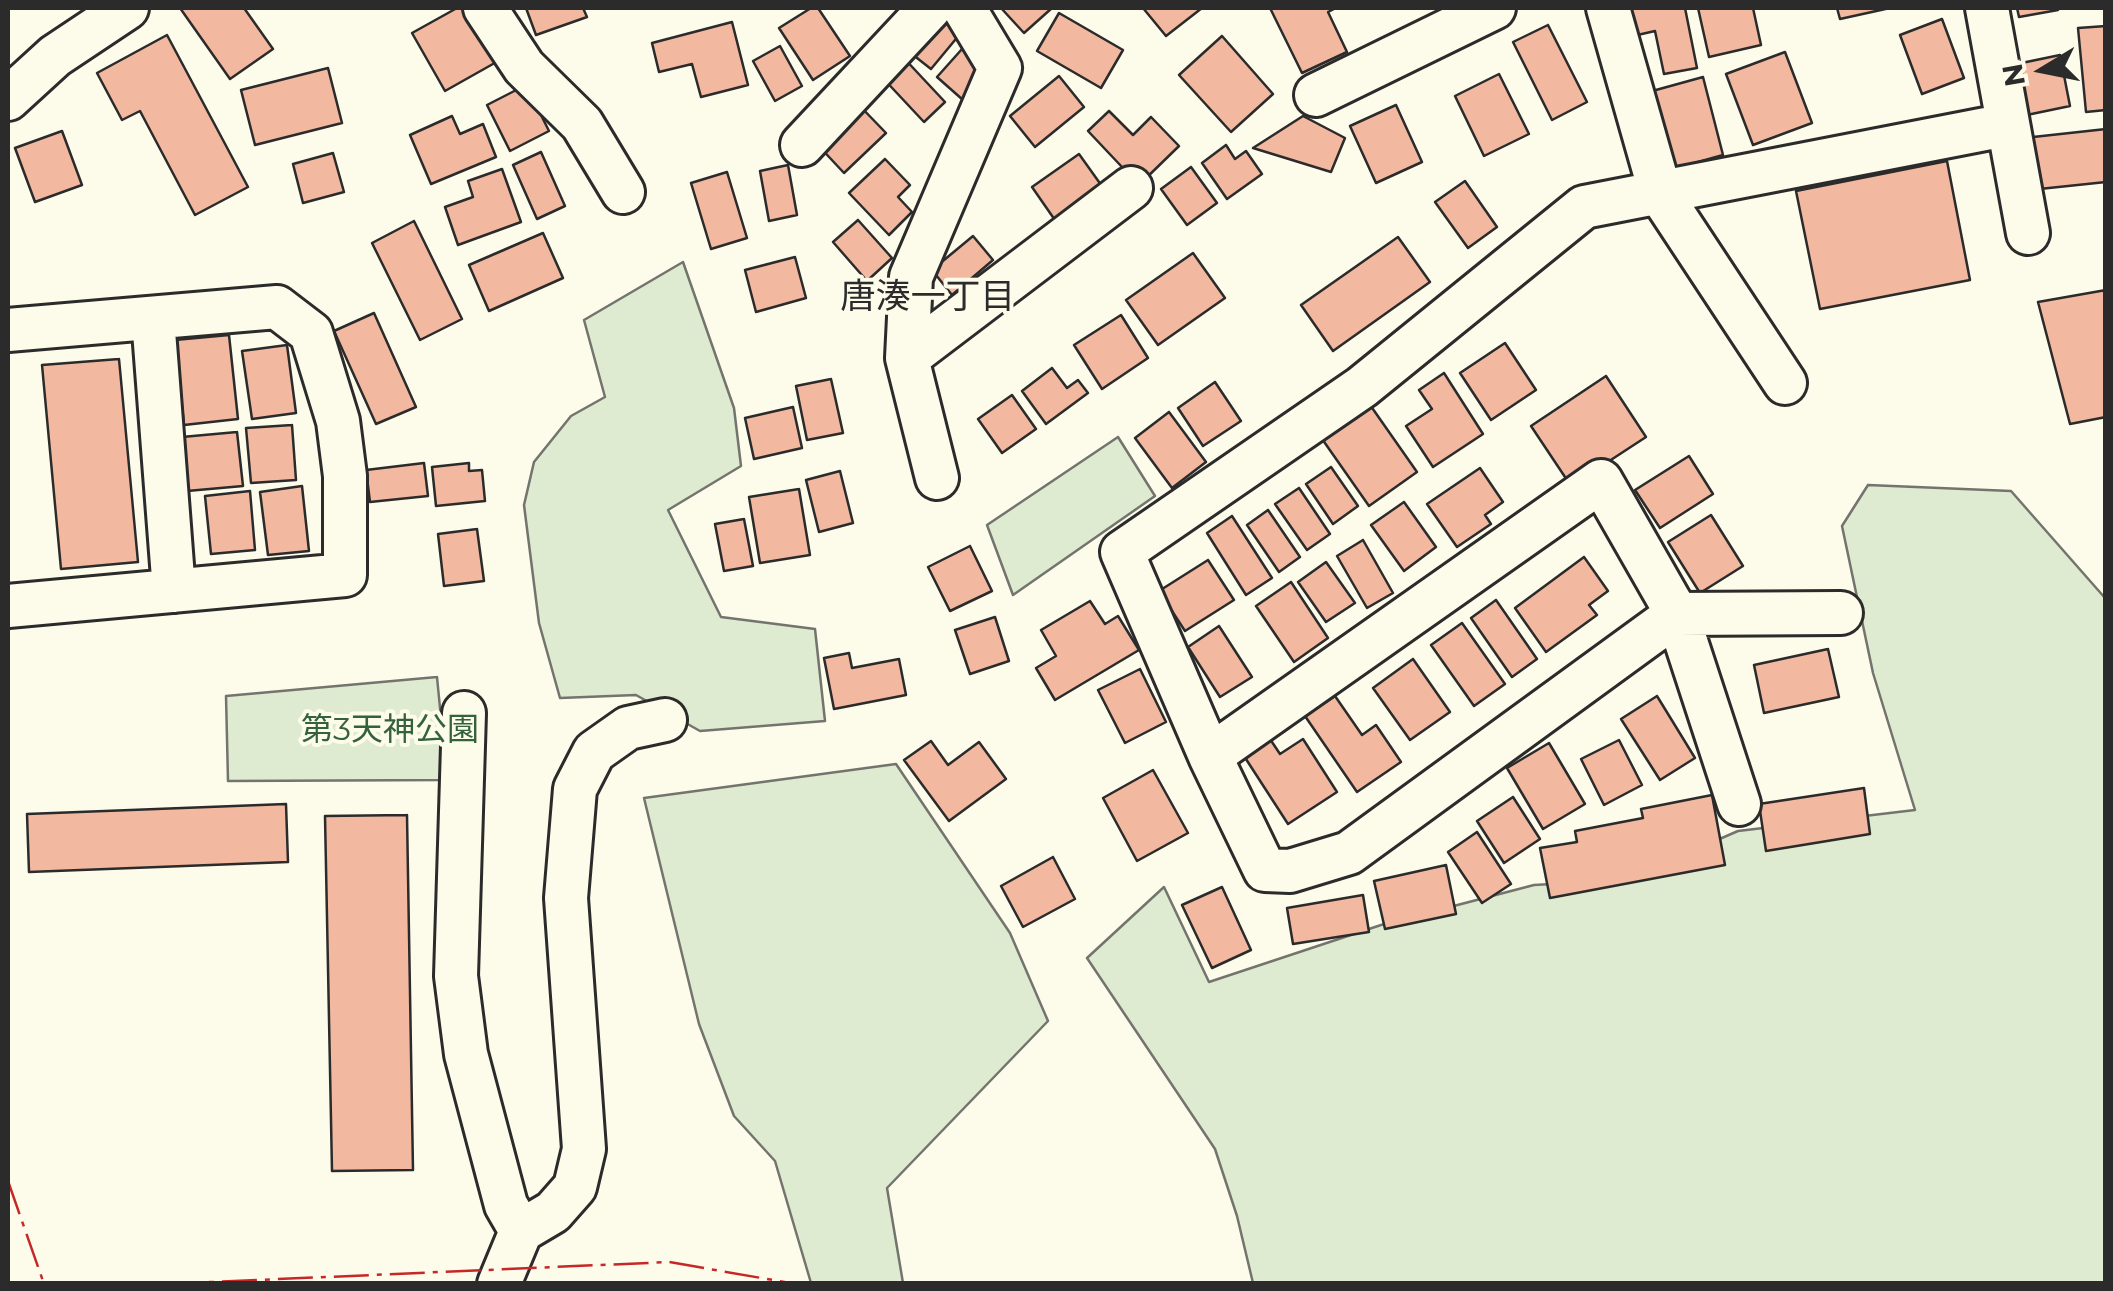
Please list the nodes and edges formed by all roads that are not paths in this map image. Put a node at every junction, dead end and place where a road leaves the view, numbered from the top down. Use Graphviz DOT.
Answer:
graph roads {
  1 [pos="127,8"];
  2 [pos="485,8"];
  3 [pos="930,8"];
  4 [pos="964,8"];
  5 [pos="1494,8"];
  6 [pos="1608,8"];
  7 [pos="1986,8"];
  8 [pos="1316,95"];
  9 [pos="8,99"];
  10 [pos="2006,125"];
  11 [pos="802,145"];
  12 [pos="1131,188"];
  13 [pos="623,192"];
  14 [pos="1660,194"];
  15 [pos="2028,233"];
  16 [pos="153,318"];
  17 [pos="8,330"];
  18 [pos="906,358"];
  19 [pos="1785,383"];
  20 [pos="937,478"];
  21 [pos="174,590"];
  22 [pos="8,606"];
  23 [pos="1841,613"];
  24 [pos="1677,614"];
  25 [pos="464,713"];
  26 [pos="665,720"];
  27 [pos="1210,756"];
  28 [pos="1739,804"];
  29 [pos="520,1230"];
  30 [pos="499,1284"];
  1 -- 9 [label="street"];
  2 -- 13 [label="street"];
  3 -- 11 [label="street"];
  4 -- 18 [label="street"];
  5 -- 8 [label="street"];
  6 -- 14 [label="street"];
  7 -- 10 [label="street"];
  10 -- 14 [label="street"];
  10 -- 15 [label="street"];
  12 -- 18 [label="street"];
  14 -- 19 [label="street"];
  14 -- 27 [label="street"];
  16 -- 17 [label="street"];
  16 -- 21 [label="street"];
  16 -- 21 [label="street"];
  18 -- 20 [label="street"];
  21 -- 22 [label="street"];
  23 -- 24 [label="street"];
  24 -- 27 [label="street"];
  24 -- 27 [label="street"];
  24 -- 28 [label="street"];
  25 -- 29 [label="street"];
  26 -- 29 [label="street"];
  29 -- 30 [label="street"];
}
